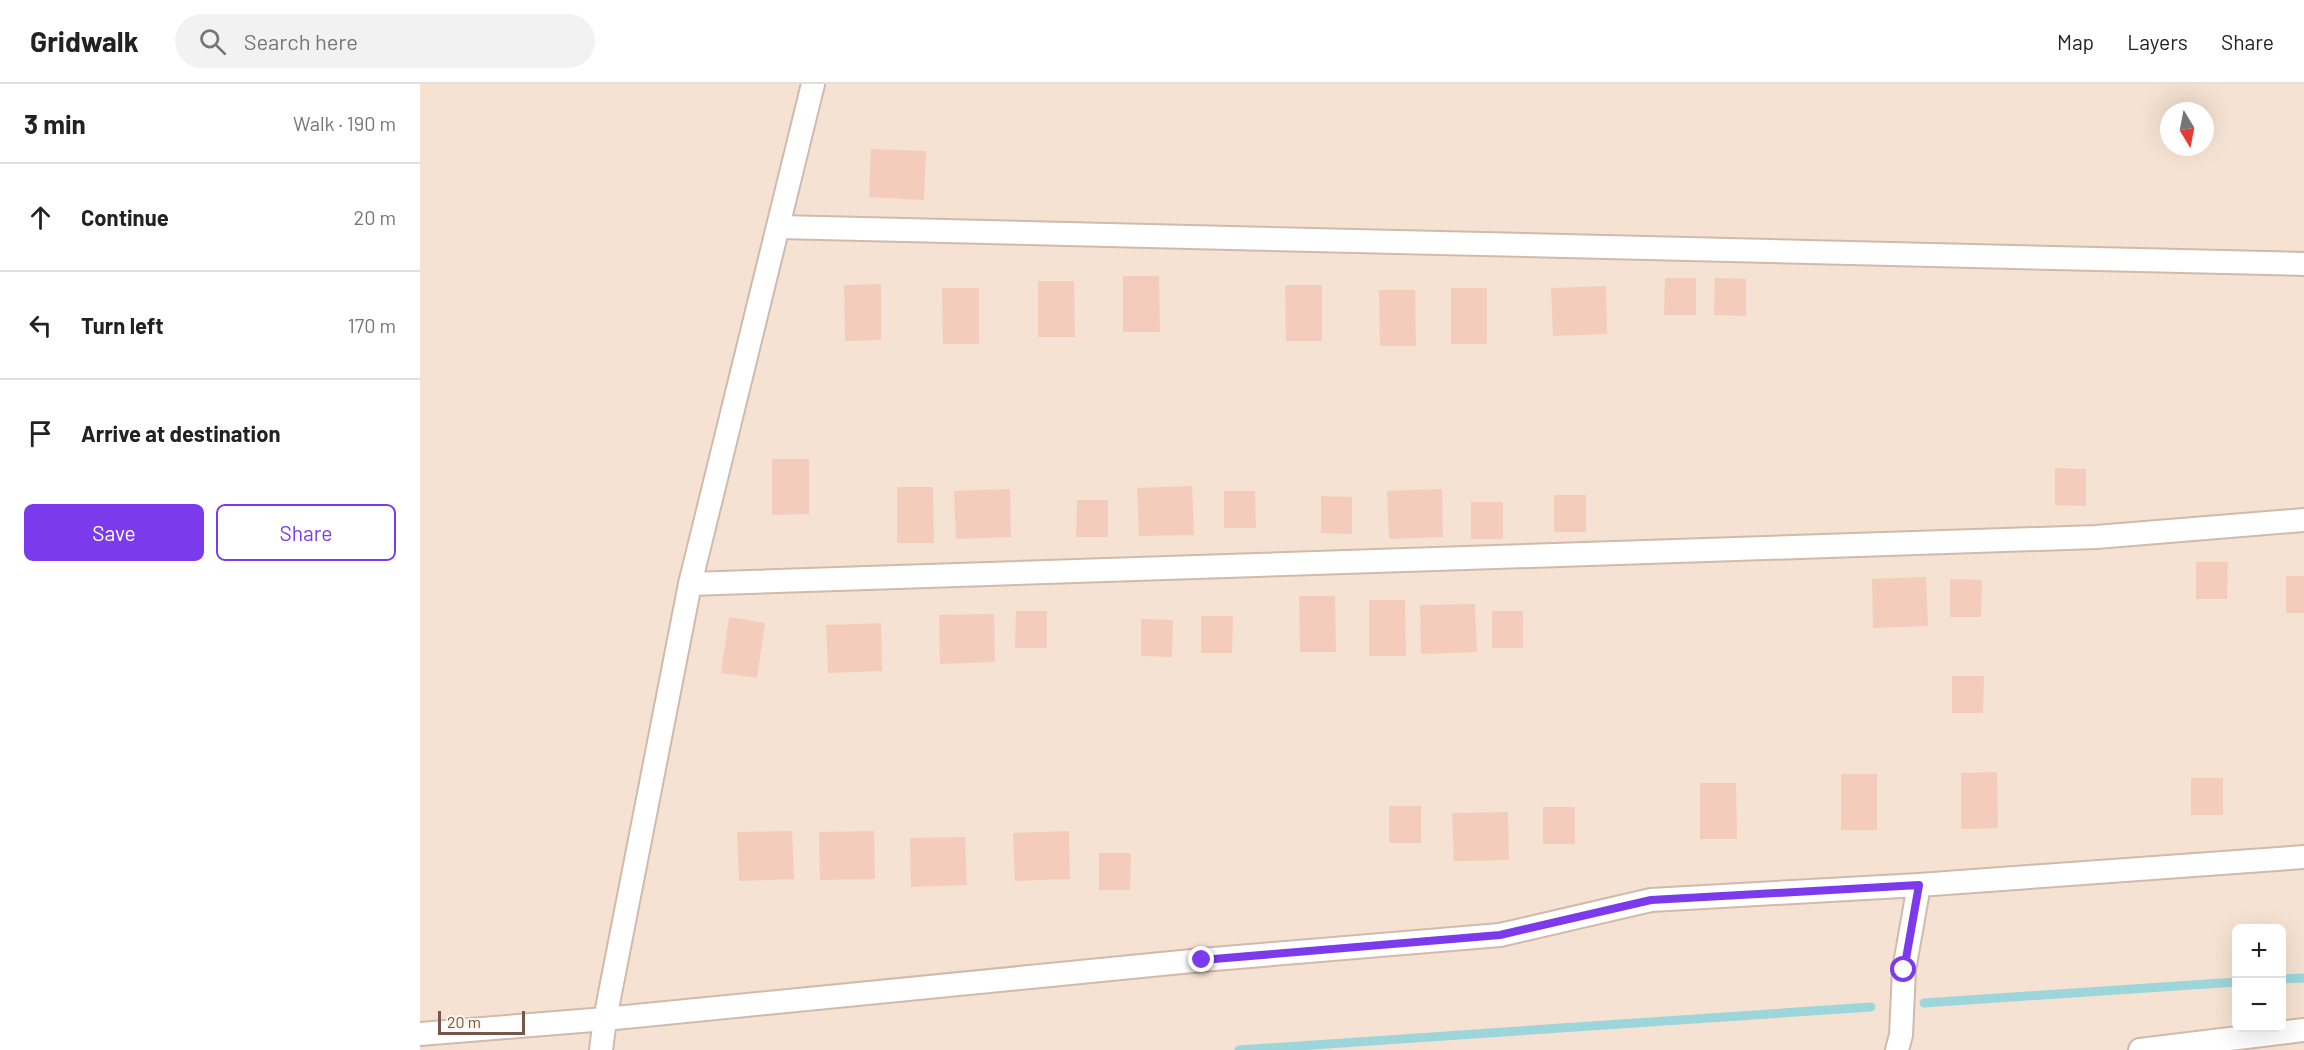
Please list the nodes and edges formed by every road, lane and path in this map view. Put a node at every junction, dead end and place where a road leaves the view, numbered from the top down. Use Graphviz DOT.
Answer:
graph roads {
  1 [pos="813,84"];
  2 [pos="780,227"];
  3 [pos="2304,264"];
  4 [pos="2304,520"];
  5 [pos="690,584"];
  6 [pos="2304,857"];
  7 [pos="1919,885"];
  8 [pos="605,1019"];
  9 [pos="2304,1030"];
  10 [pos="420,1034"];
  11 [pos="601,1050"];
  12 [pos="1897,1050"];
  13 [pos="2140,1050"];
  1 -- 2 [label="street"];
  2 -- 3 [label="street"];
  2 -- 5 [label="street"];
  4 -- 5 [label="street"];
  5 -- 8 [label="street"];
  6 -- 7 [label="street"];
  7 -- 8 [label="street"];
  7 -- 12 [label="street"];
  8 -- 10 [label="street"];
  8 -- 11 [label="street"];
  9 -- 13 [label="street"];
}
